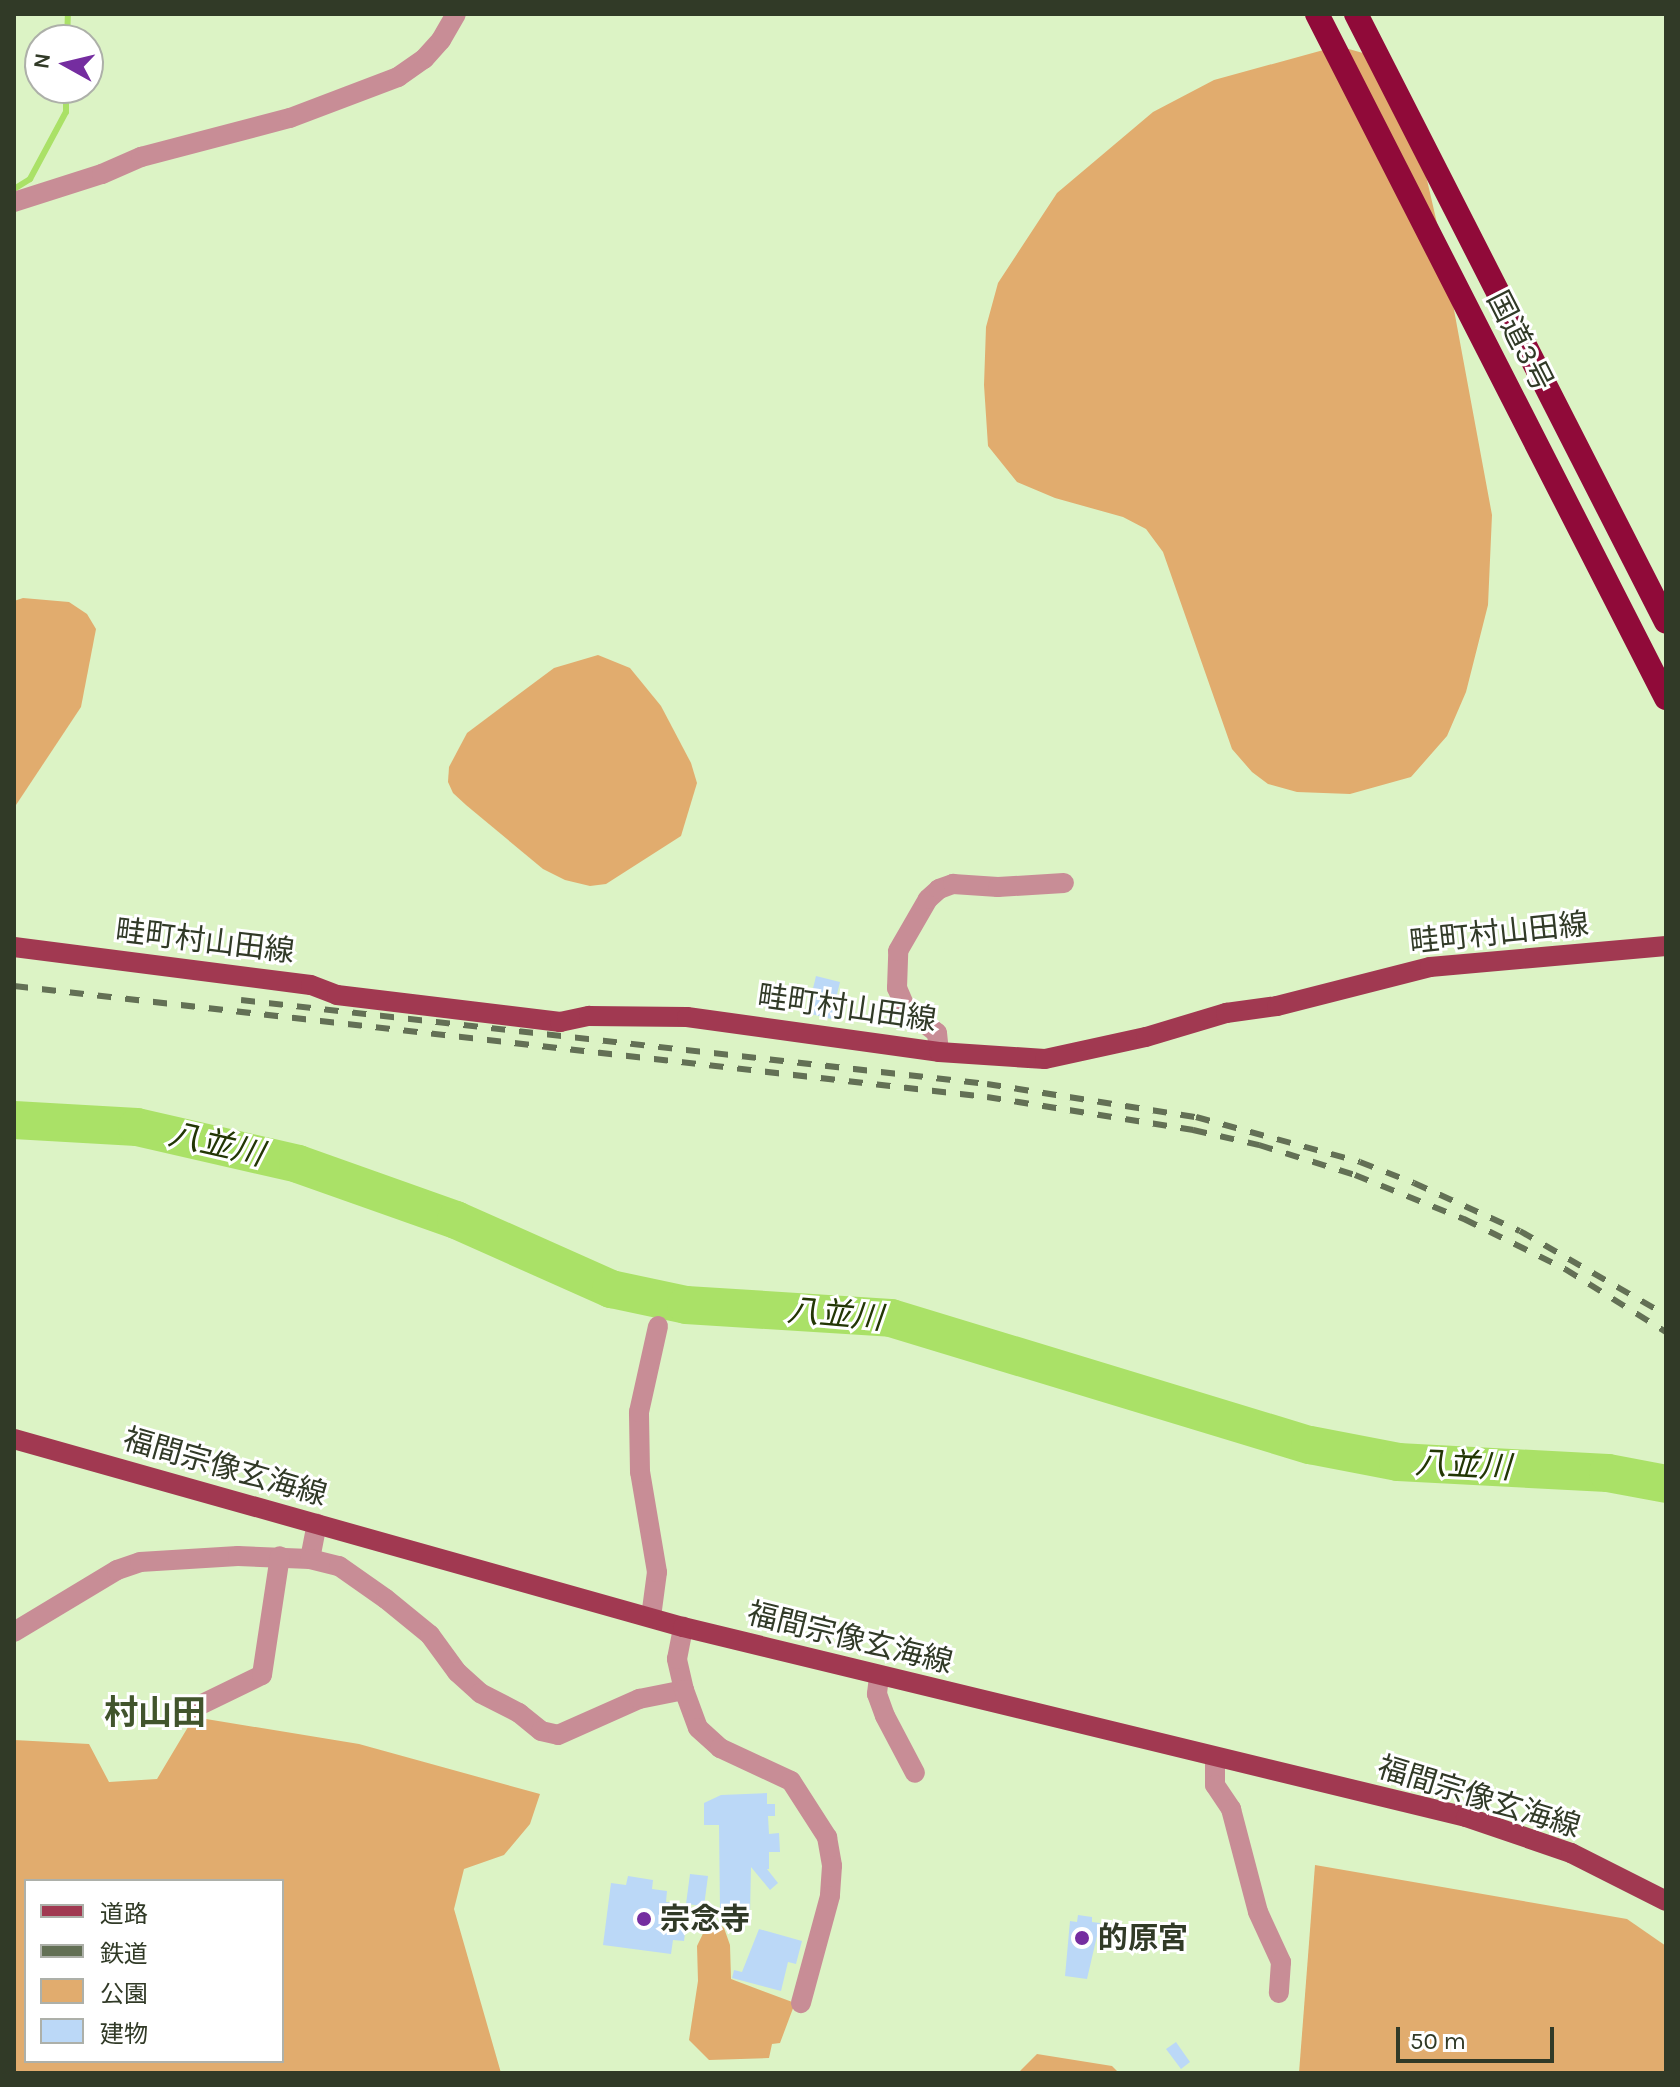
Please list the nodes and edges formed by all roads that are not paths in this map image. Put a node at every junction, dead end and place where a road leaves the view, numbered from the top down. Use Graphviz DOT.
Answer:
graph roads {
  1 [pos="456,14"];
  2 [pos="1317,14"];
  3 [pos="1356,14"];
  4 [pos="14,202"];
  5 [pos="1666,622"];
  6 [pos="1666,698"];
  7 [pos="1064,883"];
  8 [pos="1666,946"];
  9 [pos="14,947"];
  10 [pos="939,1052"];
  11 [pos="658,1326"];
  12 [pos="14,1439"];
  13 [pos="317,1524"];
  14 [pos="280,1556"];
  15 [pos="310,1559"];
  16 [pos="651,1617"];
  17 [pos="683,1627"];
  18 [pos="14,1632"];
  19 [pos="879,1677"];
  20 [pos="684,1690"];
  21 [pos="196,1707"];
  22 [pos="1215,1757"];
  23 [pos="915,1773"];
  24 [pos="1666,1901"];
  25 [pos="1279,1993"];
  26 [pos="801,2003"];
  1 -- 4 [label="street"];
  2 -- 6 [label="highway, 国道3号"];
  3 -- 5 [label="highway, 国道3号"];
  7 -- 10 [label="street"];
  8 -- 10 [label="main road, 畦町村山田線"];
  9 -- 10 [label="main road, 畦町村山田線"];
  11 -- 16 [label="street"];
  12 -- 13 [label="main road, 福間宗像玄海線"];
  13 -- 15 [label="street"];
  13 -- 16 [label="main road, 福間宗像玄海線"];
  14 -- 15 [label="street"];
  14 -- 18 [label="street"];
  14 -- 21 [label="street"];
  15 -- 20 [label="street"];
  16 -- 17 [label="main road, 福間宗像玄海線"];
  17 -- 19 [label="main road, 福間宗像玄海線"];
  17 -- 20 [label="street"];
  19 -- 22 [label="main road, 福間宗像玄海線"];
  19 -- 23 [label="street"];
  20 -- 26 [label="street"];
  22 -- 24 [label="main road, 福間宗像玄海線"];
  22 -- 25 [label="street"];
}
